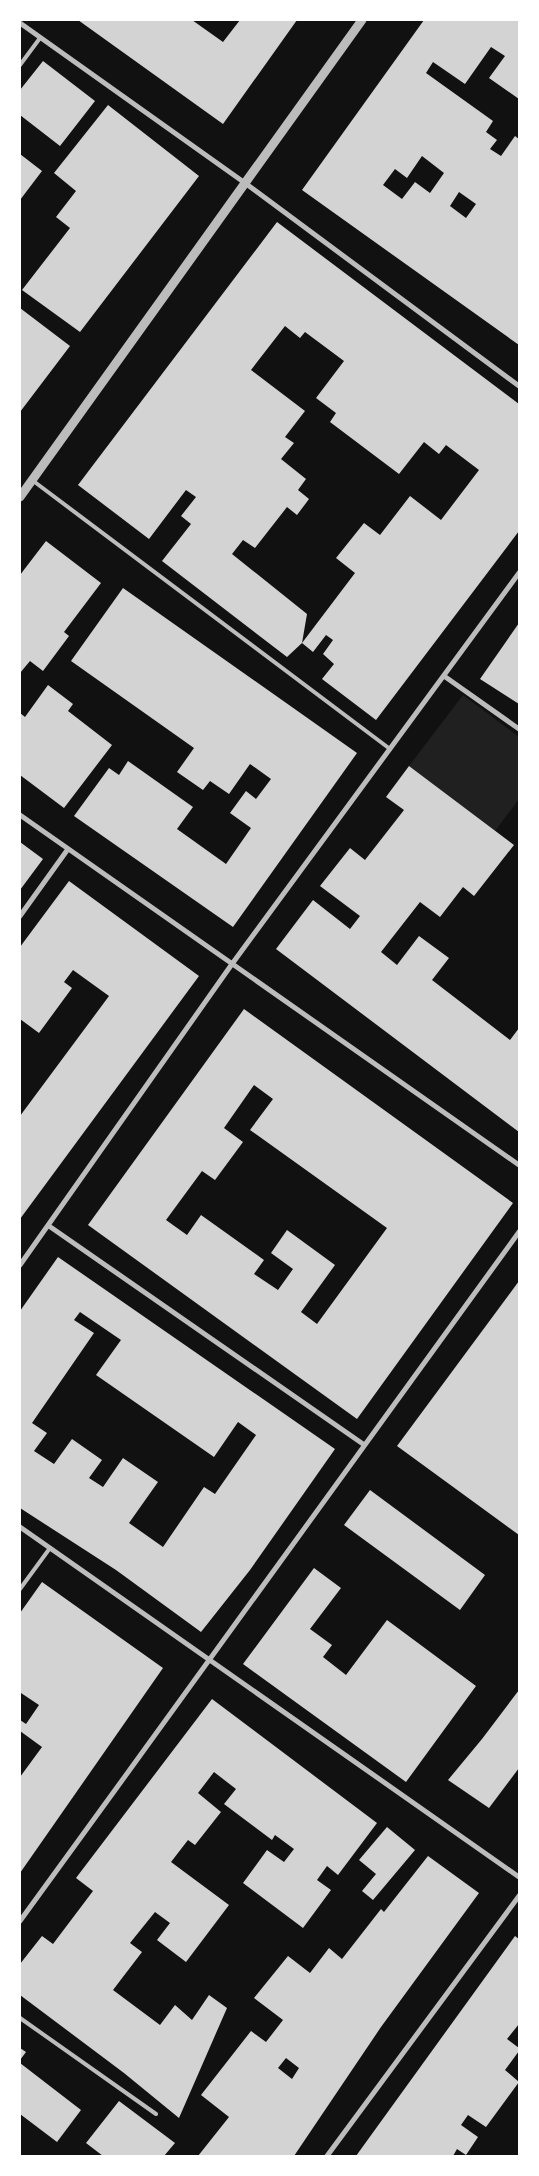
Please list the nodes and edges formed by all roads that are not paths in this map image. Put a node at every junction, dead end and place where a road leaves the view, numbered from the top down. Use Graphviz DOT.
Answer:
graph roads {
  1 [pos="362,20"];
  2 [pos="20,23"];
  3 [pos="40,38"];
  4 [pos="20,65"];
  5 [pos="245,182"];
  6 [pos="519,386"];
  7 [pos="32,480"];
  8 [pos="20,497"];
  9 [pos="519,573"];
  10 [pos="444,676"];
  11 [pos="519,729"];
  12 [pos="391,750"];
  13 [pos="20,815"];
  14 [pos="68,849"];
  15 [pos="20,916"];
  16 [pos="232,964"];
  17 [pos="519,1165"];
  18 [pos="49,1226"];
  19 [pos="519,1232"];
  20 [pos="20,1265"];
  21 [pos="363,1444"];
  22 [pos="20,1527"];
  23 [pos="50,1548"];
  24 [pos="20,1589"];
  25 [pos="210,1660"];
  26 [pos="519,1877"];
  27 [pos="519,1896"];
  28 [pos="20,1921"];
  29 [pos="20,2018"];
  30 [pos="156,2114"];
  31 [pos="327,2156"];
  1 -- 5 [label="street"];
  2 -- 3 [label="street"];
  3 -- 4 [label="lane"];
  3 -- 5 [label="street"];
  5 -- 6 [label="street"];
  5 -- 7 [label="street"];
  7 -- 8 [label="street"];
  7 -- 12 [label="lane"];
  9 -- 10 [label="street"];
  10 -- 11 [label="street"];
  10 -- 12 [label="street"];
  12 -- 16 [label="street"];
  13 -- 14 [label="street"];
  14 -- 15 [label="street"];
  14 -- 16 [label="street"];
  16 -- 17 [label="street"];
  16 -- 18 [label="street"];
  18 -- 20 [label="street"];
  18 -- 21 [label="street"];
  19 -- 21 [label="street"];
  21 -- 25 [label="street"];
  22 -- 23 [label="street"];
  23 -- 24 [label="lane"];
  23 -- 25 [label="street"];
  25 -- 26 [label="street"];
  25 -- 28 [label="street"];
  27 -- 31 [label="street"];
  29 -- 30 [label="lane"];
}
